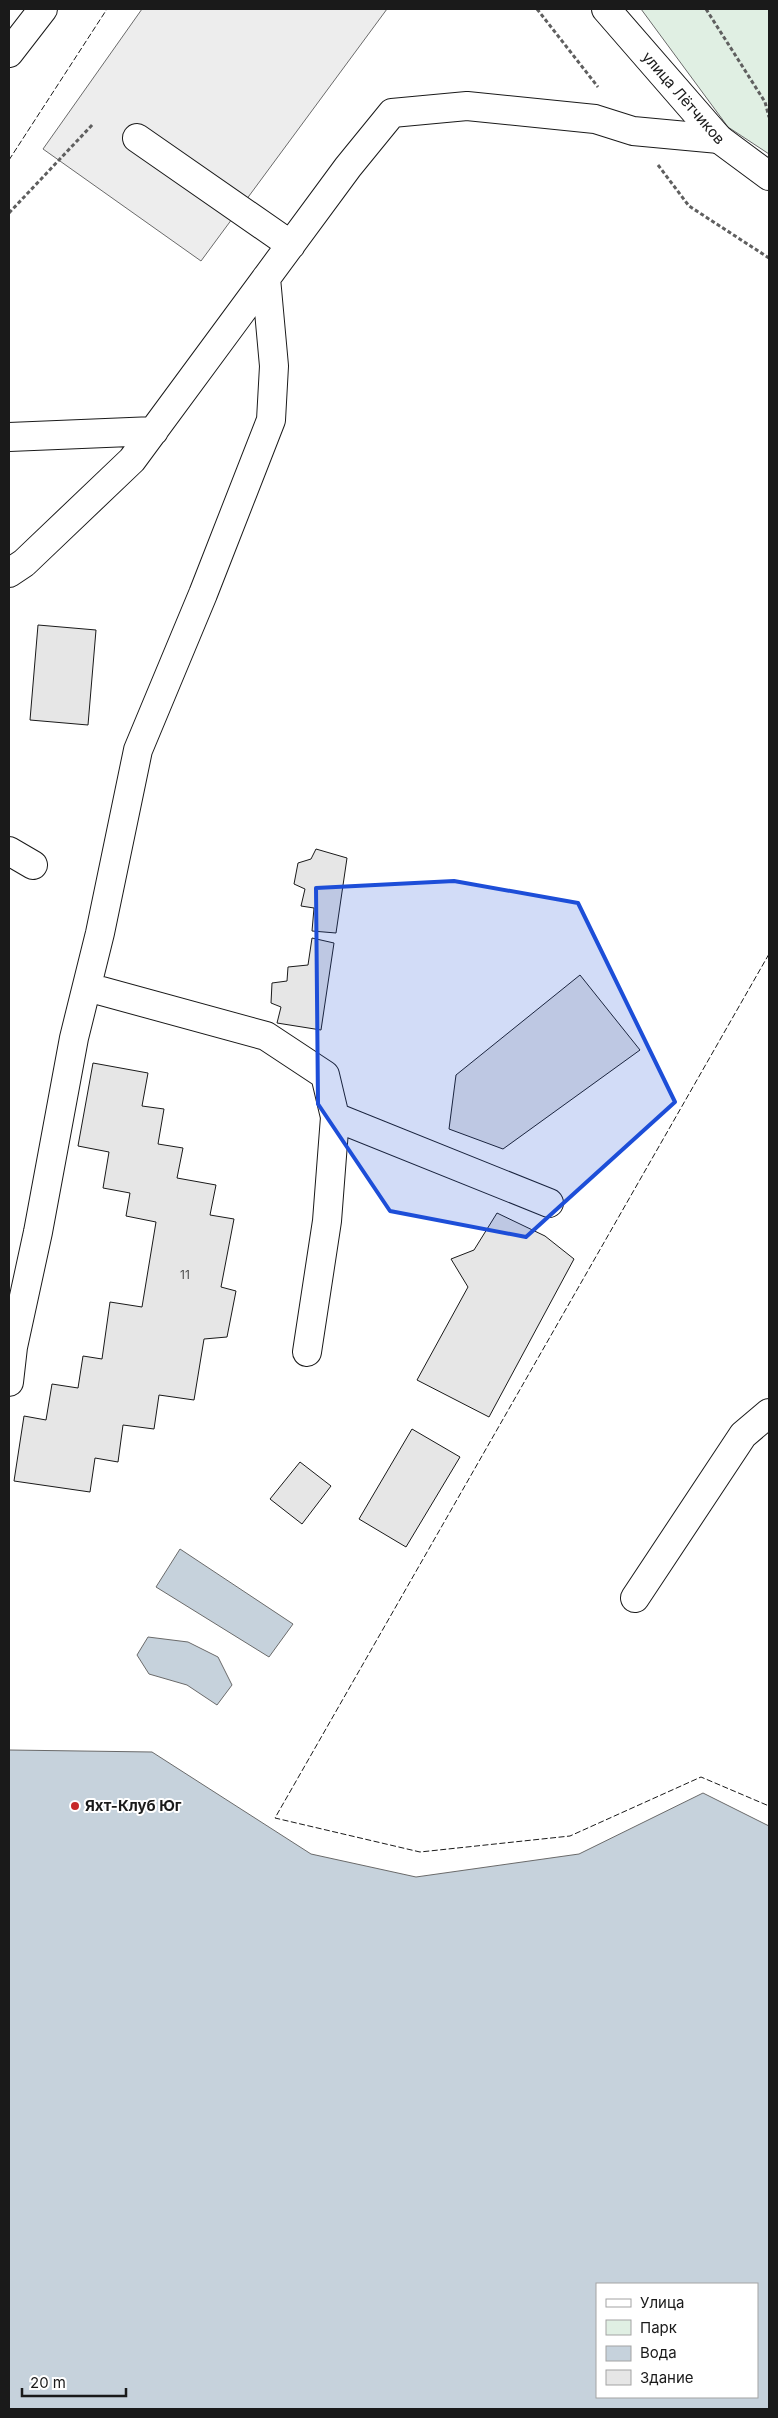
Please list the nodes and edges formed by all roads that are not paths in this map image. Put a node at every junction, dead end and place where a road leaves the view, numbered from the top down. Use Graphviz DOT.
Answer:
graph roads {
  1 [pos="43,9"];
  2 [pos="606,9"];
  3 [pos="9,53"];
  4 [pos="137,138"];
  5 [pos="719,139"];
  6 [pos="769,176"];
  7 [pos="291,245"];
  8 [pos="266,278"];
  9 [pos="154,431"];
  10 [pos="9,437"];
  11 [pos="9,573"];
  12 [pos="9,851"];
  13 [pos="33,865"];
  14 [pos="87,987"];
  15 [pos="335,1117"];
  16 [pos="549,1203"];
  17 [pos="307,1352"];
  18 [pos="9,1382"];
  19 [pos="769,1413"];
  20 [pos="634,1598"];
  1 -- 3 [label="main road"];
  2 -- 5 [label="main road, улица Лётчиков"];
  4 -- 7 [label="main road"];
  5 -- 6 [label="main road, улица Лётчиков"];
  5 -- 7 [label="main road"];
  7 -- 8 [label="main road"];
  8 -- 9 [label="main road"];
  8 -- 14 [label="main road"];
  9 -- 10 [label="main road"];
  9 -- 11 [label="main road"];
  12 -- 13 [label="main road"];
  14 -- 15 [label="main road"];
  14 -- 18 [label="main road"];
  15 -- 16 [label="main road"];
  15 -- 17 [label="main road"];
  19 -- 20 [label="main road"];
}
